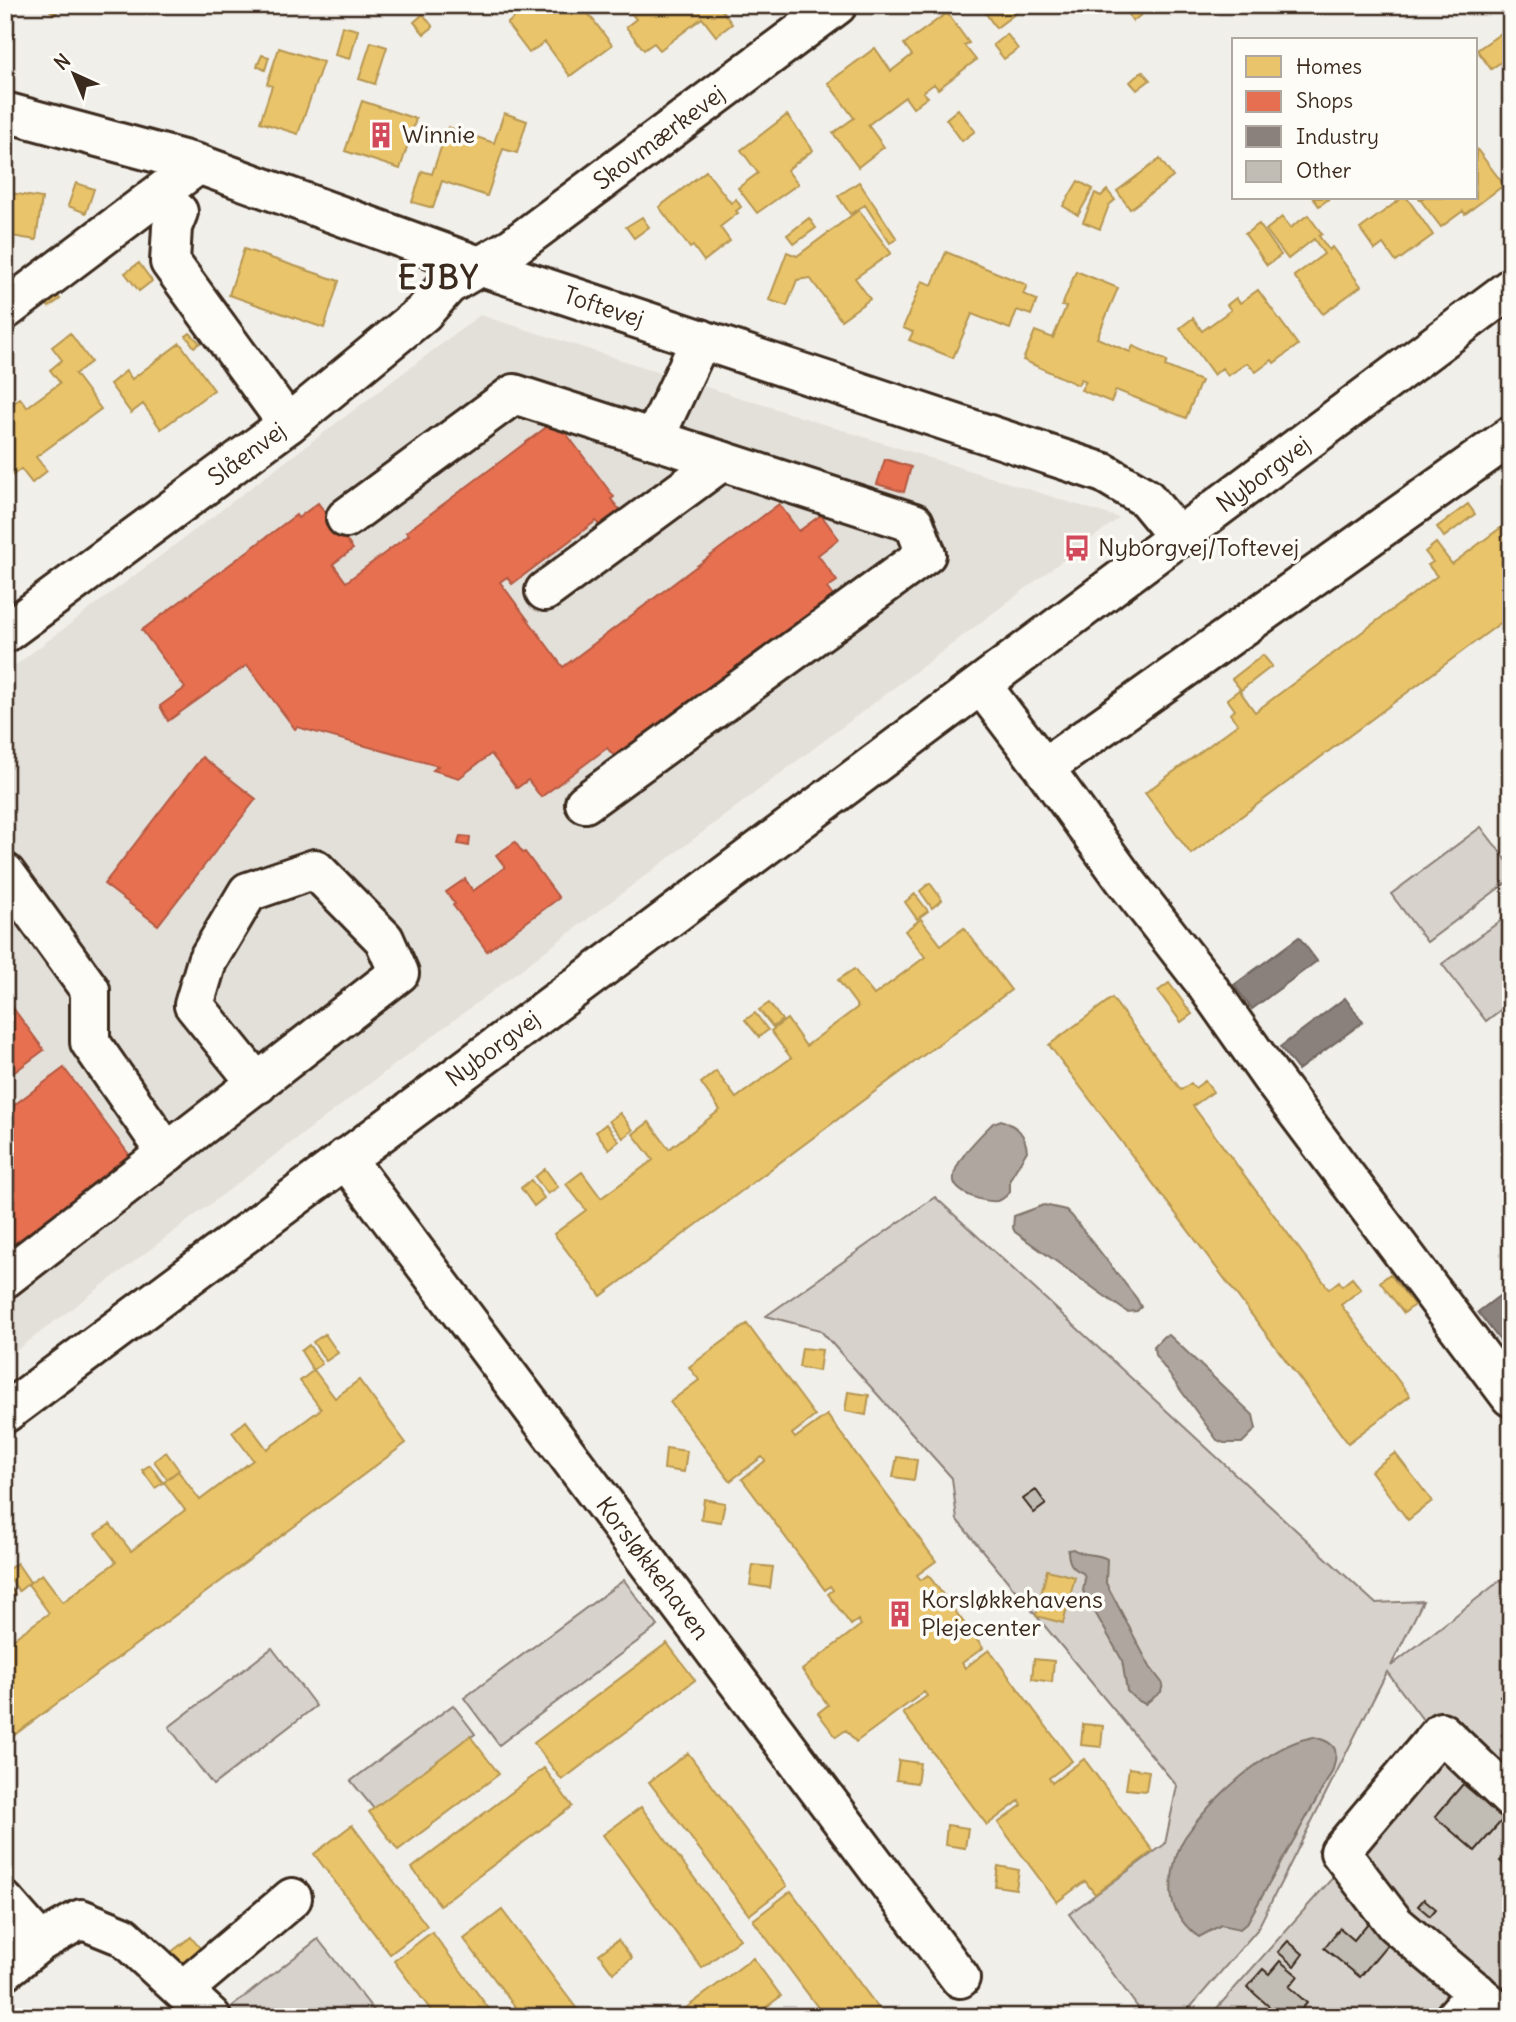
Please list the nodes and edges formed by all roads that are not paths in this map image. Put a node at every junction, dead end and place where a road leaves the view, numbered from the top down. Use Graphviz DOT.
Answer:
graph roads {
  1 [pos="837,5"];
  2 [pos="5,112"];
  3 [pos="198,164"];
  4 [pos="178,212"];
  5 [pos="482,267"];
  6 [pos="1511,288"];
  7 [pos="5,310"];
  8 [pos="701,339"];
  9 [pos="288,424"];
  10 [pos="1511,436"];
  11 [pos="654,439"];
  12 [pos="722,461"];
  13 [pos="346,518"];
  14 [pos="1179,538"];
  15 [pos="545,591"];
  16 [pos="5,633"];
  17 [pos="982,686"];
  18 [pos="1044,768"];
  19 [pos="584,803"];
  20 [pos="5,873"];
  21 [pos="258,1084"];
  22 [pos="167,1153"];
  23 [pos="345,1158"];
  24 [pos="5,1278"];
  25 [pos="1511,1397"];
  26 [pos="5,1413"];
  27 [pos="1511,1799"];
  28 [pos="292,1898"];
  29 [pos="5,1902"];
  30 [pos="40,1942"];
  31 [pos="5,1970"];
  32 [pos="960,1978"];
  33 [pos="183,1990"];
  34 [pos="1466,2005"];
  35 [pos="211,2017"];
  36 [pos="1506,2017"];
  1 -- 5 [label="street, Skovmærkevej"];
  2 -- 3 [label="street, Toftevej"];
  3 -- 5 [label="street, Toftevej"];
  3 -- 7 [label="street"];
  4 -- 9 [label="street"];
  5 -- 8 [label="street, Toftevej"];
  5 -- 9 [label="street, Slåenvej"];
  6 -- 14 [label="street, Nyborgvej"];
  8 -- 11 [label="street"];
  8 -- 14 [label="street, Toftevej"];
  9 -- 16 [label="street, Slåenvej"];
  10 -- 18 [label="street"];
  11 -- 12 [label="street"];
  11 -- 13 [label="street"];
  12 -- 15 [label="street"];
  12 -- 19 [label="street"];
  14 -- 17 [label="street, Nyborgvej"];
  17 -- 18 [label="street"];
  17 -- 23 [label="street, Nyborgvej"];
  18 -- 25 [label="street"];
  20 -- 22 [label="street"];
  21 -- 21 [label="street"];
  21 -- 22 [label="street"];
  22 -- 24 [label="street"];
  23 -- 26 [label="street, Nyborgvej"];
  23 -- 32 [label="street, Korsløkkehaven"];
  27 -- 34 [label="street"];
  28 -- 33 [label="street"];
  29 -- 30 [label="street"];
  30 -- 31 [label="street"];
  30 -- 33 [label="street"];
  33 -- 35 [label="street"];
  34 -- 36 [label="street"];
}
